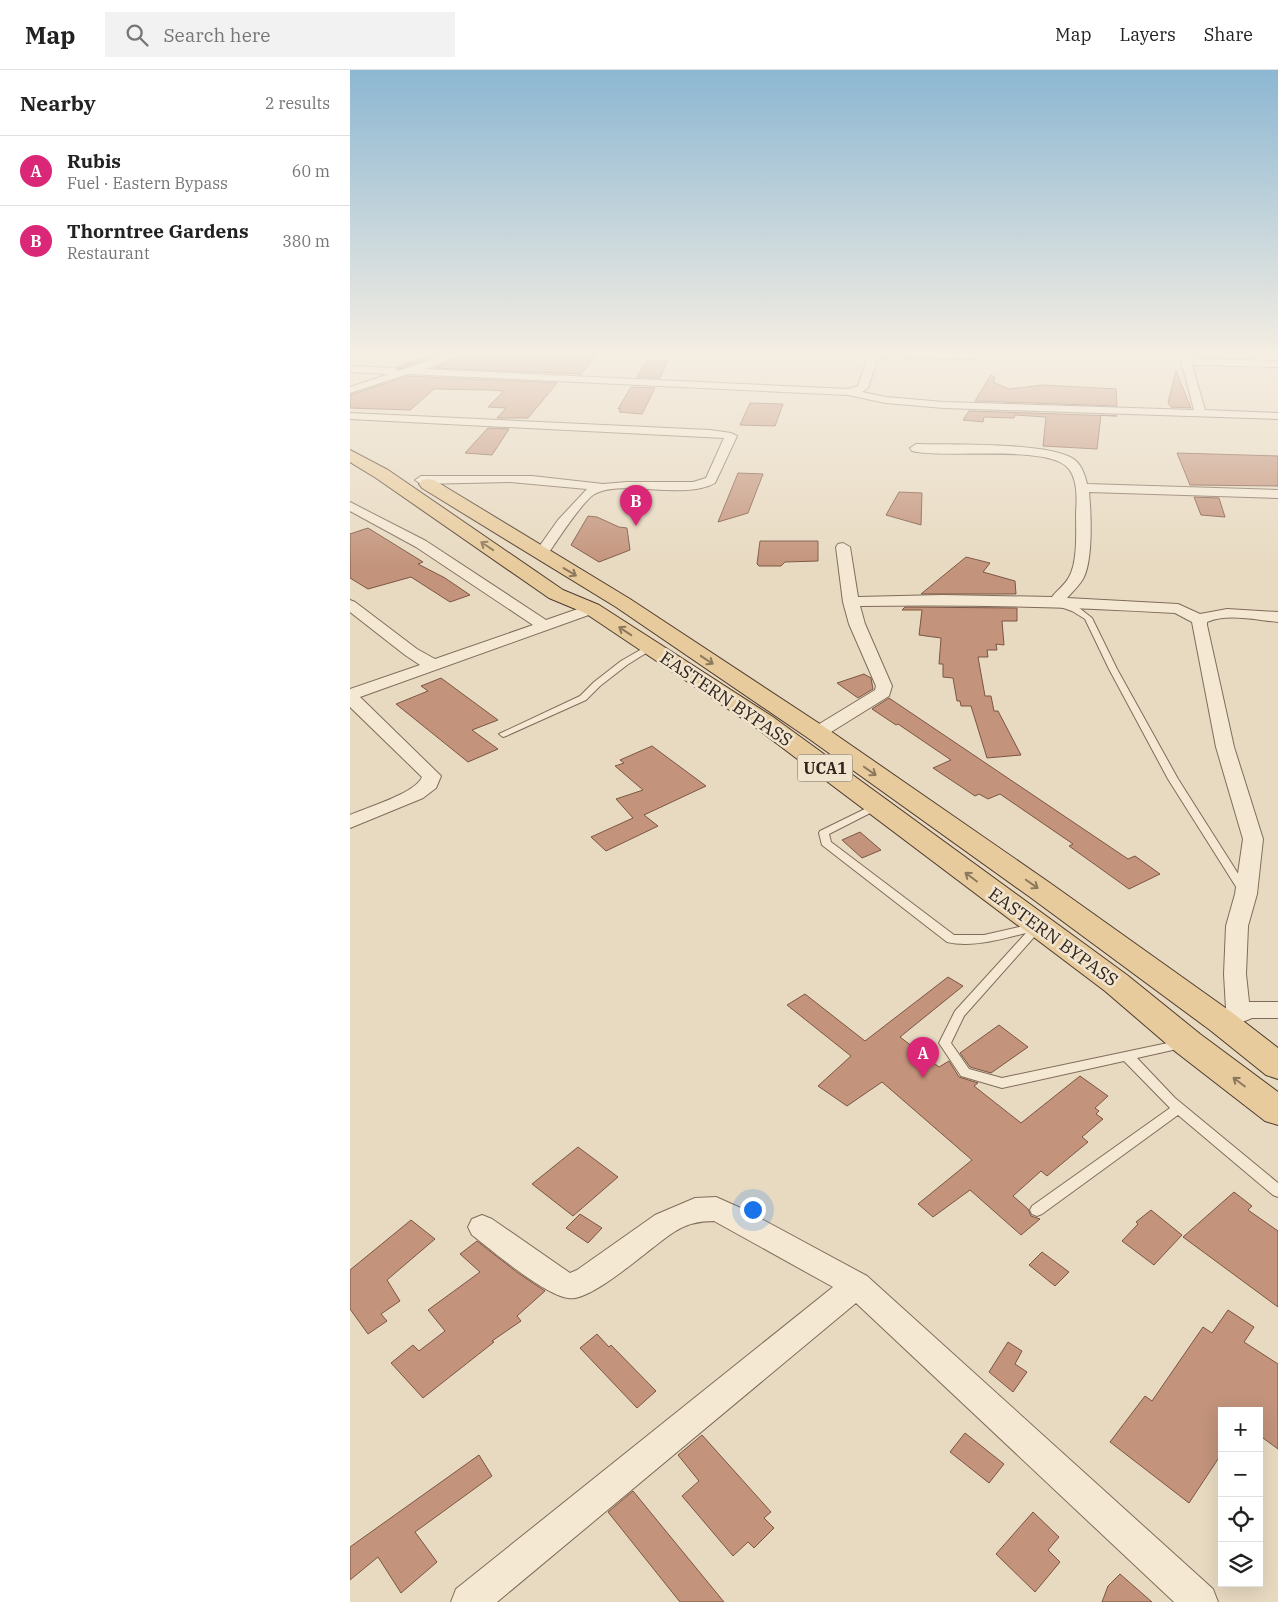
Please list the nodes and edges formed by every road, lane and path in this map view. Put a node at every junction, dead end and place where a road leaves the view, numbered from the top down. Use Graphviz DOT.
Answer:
graph roads {
  1 [pos="530,424"];
  2 [pos="350,437"];
  3 [pos="916,448"];
  4 [pos="350,455"];
  5 [pos="421,480"];
  6 [pos="599,488"];
  7 [pos="1083,488"];
  8 [pos="1278,494"];
  9 [pos="350,506"];
  10 [pos="843,548"];
  11 [pos="541,554"];
  12 [pos="851,602"];
  13 [pos="1056,602"];
  14 [pos="350,605"];
  15 [pos="592,610"];
  16 [pos="1278,617"];
  17 [pos="1200,620"];
  18 [pos="545,626"];
  19 [pos="650,648"];
  20 [pos="434,666"];
  21 [pos="350,696"];
  22 [pos="502,734"];
  23 [pos="817,734"];
  24 [pos="877,806"];
  25 [pos="350,822"];
  26 [pos="1246,894"];
  27 [pos="1038,927"];
  28 [pos="1278,1010"];
  29 [pos="1230,1017"];
  30 [pos="1188,1043"];
  31 [pos="1127,1056"];
  32 [pos="1278,1066"];
  33 [pos="1179,1108"];
  34 [pos="1278,1111"];
  35 [pos="1278,1191"];
  36 [pos="1037,1210"];
  37 [pos="482,1227"];
  38 [pos="857,1285"];
  39 [pos="469,1602"];
  40 [pos="1200,1602"];
  1 -- 6 [label="street"];
  2 -- 5 [label="main road, EASTERN BYPASS / UCA1"];
  3 -- 7 [label="street"];
  15 -- 4 [label="main road, EASTERN BYPASS / UCA1, one-way"];
  5 -- 6 [label="street"];
  5 -- 11 [label="main road, EASTERN BYPASS / UCA1"];
  6 -- 11 [label="street"];
  7 -- 8 [label="street"];
  7 -- 13 [label="street"];
  9 -- 18 [label="street"];
  10 -- 12 [label="street"];
  11 -- 23 [label="main road, EASTERN BYPASS / UCA1, one-way"];
  12 -- 13 [label="street"];
  12 -- 23 [label="street"];
  13 -- 17 [label="street"];
  13 -- 26 [label="lane"];
  14 -- 20 [label="street"];
  15 -- 18 [label="street"];
  19 -- 15 [label="main road, EASTERN BYPASS / UCA1, one-way"];
  16 -- 17 [label="street"];
  17 -- 26 [label="street"];
  18 -- 20 [label="street"];
  19 -- 22 [label="lane"];
  19 -- 24 [label="main road, EASTERN BYPASS / UCA1"];
  20 -- 21 [label="street"];
  21 -- 25 [label="street"];
  23 -- 29 [label="main road, EASTERN BYPASS / UCA1, one-way"];
  27 -- 24 [label="main road, EASTERN BYPASS / UCA1, one-way"];
  24 -- 27 [label="lane"];
  26 -- 29 [label="street"];
  27 -- 30 [label="main road, EASTERN BYPASS / UCA1"];
  27 -- 31 [label="lane"];
  28 -- 29 [label="street"];
  29 -- 32 [label="main road, EASTERN BYPASS / UCA1"];
  30 -- 31 [label="lane"];
  34 -- 30 [label="main road, EASTERN BYPASS / UCA1, one-way"];
  31 -- 33 [label="lane"];
  33 -- 35 [label="lane"];
  33 -- 36 [label="lane"];
  37 -- 38 [label="street"];
  38 -- 39 [label="street"];
  38 -- 40 [label="street"];
}
